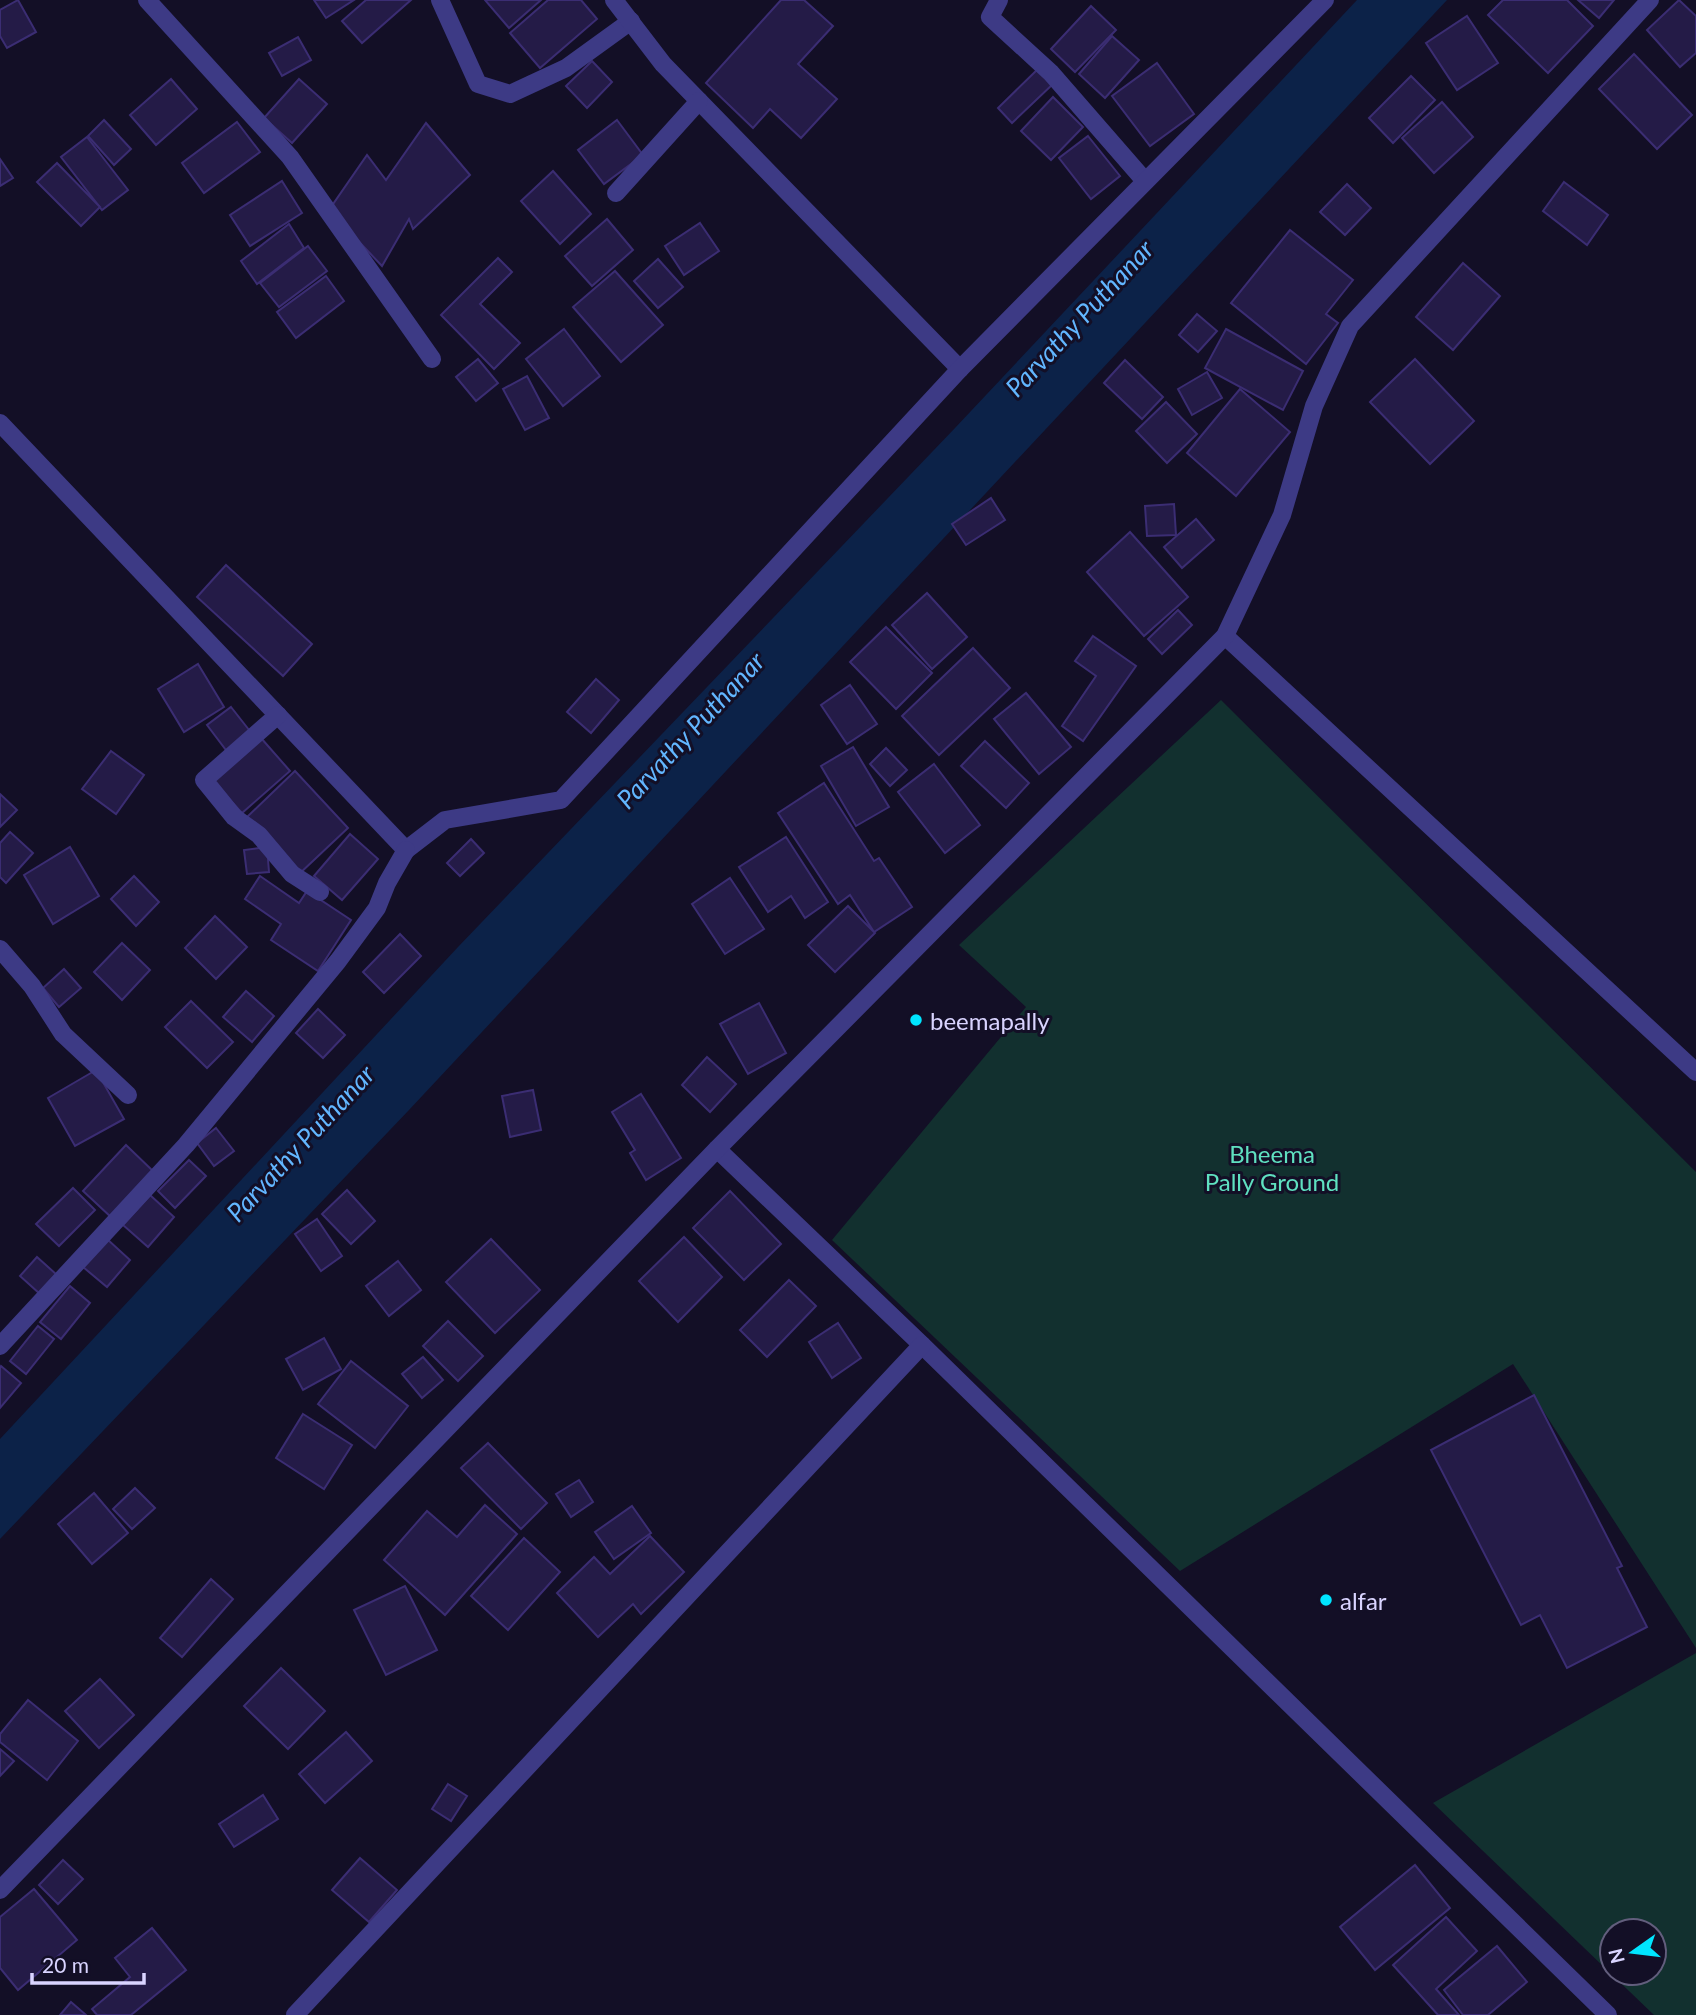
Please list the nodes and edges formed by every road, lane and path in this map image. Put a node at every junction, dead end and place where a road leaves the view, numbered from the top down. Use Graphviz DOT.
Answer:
graph roads {
  1 [pos="147,0"];
  2 [pos="440,0"];
  3 [pos="614,0"];
  4 [pos="999,0"];
  5 [pos="1325,0"];
  6 [pos="1650,0"];
  7 [pos="631,21"];
  8 [pos="699,101"];
  9 [pos="1145,181"];
  10 [pos="616,193"];
  11 [pos="432,359"];
  12 [pos="960,369"];
  13 [pos="0,423"];
  14 [pos="1225,636"];
  15 [pos="278,715"];
  16 [pos="406,850"];
  17 [pos="320,892"];
  18 [pos="0,949"];
  19 [pos="1693,1064"];
  20 [pos="128,1095"];
  21 [pos="717,1149"];
  22 [pos="922,1345"];
  23 [pos="0,1346"];
  24 [pos="0,1890"];
  25 [pos="295,2015"];
  26 [pos="1608,2015"];
  1 -- 11 [label="street"];
  2 -- 7 [label="street"];
  3 -- 7 [label="street"];
  4 -- 9 [label="street"];
  5 -- 9 [label="street"];
  6 -- 14 [label="street"];
  7 -- 8 [label="street"];
  8 -- 10 [label="street"];
  8 -- 12 [label="street"];
  9 -- 12 [label="street"];
  12 -- 16 [label="street"];
  13 -- 15 [label="street"];
  14 -- 19 [label="street"];
  14 -- 21 [label="street"];
  15 -- 16 [label="street"];
  15 -- 17 [label="street"];
  16 -- 23 [label="street"];
  18 -- 20 [label="street"];
  21 -- 22 [label="street"];
  21 -- 24 [label="street"];
  22 -- 25 [label="street"];
  22 -- 26 [label="street"];
}
